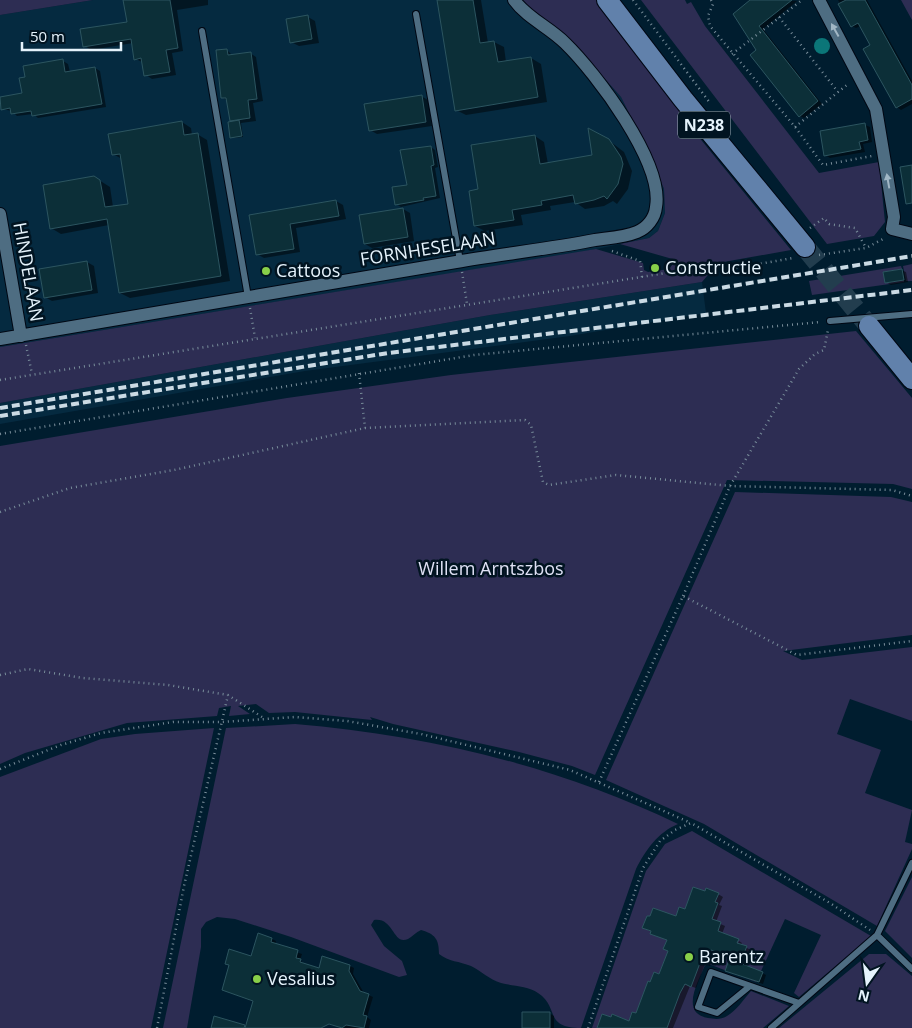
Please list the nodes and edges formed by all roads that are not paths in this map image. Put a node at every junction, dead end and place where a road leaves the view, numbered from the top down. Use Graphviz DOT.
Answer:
graph roads {
  1 [pos="514,0"];
  2 [pos="607,0"];
  3 [pos="819,0"];
  4 [pos="416,14"];
  5 [pos="202,31"];
  6 [pos="0,214"];
  7 [pos="912,234"];
  8 [pos="810,240"];
  9 [pos="460,261"];
  10 [pos="248,297"];
  11 [pos="912,314"];
  12 [pos="830,321"];
  13 [pos="869,326"];
  14 [pos="21,336"];
  15 [pos="0,339"];
  16 [pos="912,379"];
  17 [pos="912,863"];
  18 [pos="878,936"];
  19 [pos="912,969"];
  20 [pos="750,986"];
  21 [pos="799,1003"];
  22 [pos="771,1028"];
  1 -- 9 [label="street, FORNHESELAAN"];
  2 -- 8 [label="main road, N238"];
  7 -- 3 [label="street, one-way"];
  4 -- 9 [label="lane"];
  5 -- 10 [label="lane"];
  6 -- 14 [label="street, HINDELAAN"];
  9 -- 10 [label="street, FORNHESELAAN"];
  10 -- 14 [label="street, FORNHESELAAN"];
  11 -- 12 [label="lane"];
  13 -- 16 [label="main road"];
  14 -- 15 [label="street, FORNHESELAAN"];
  17 -- 18 [label="lane"];
  18 -- 19 [label="lane"];
  18 -- 21 [label="lane"];
  20 -- 20 [label="lane"];
  20 -- 21 [label="lane"];
  21 -- 22 [label="lane"];
}
